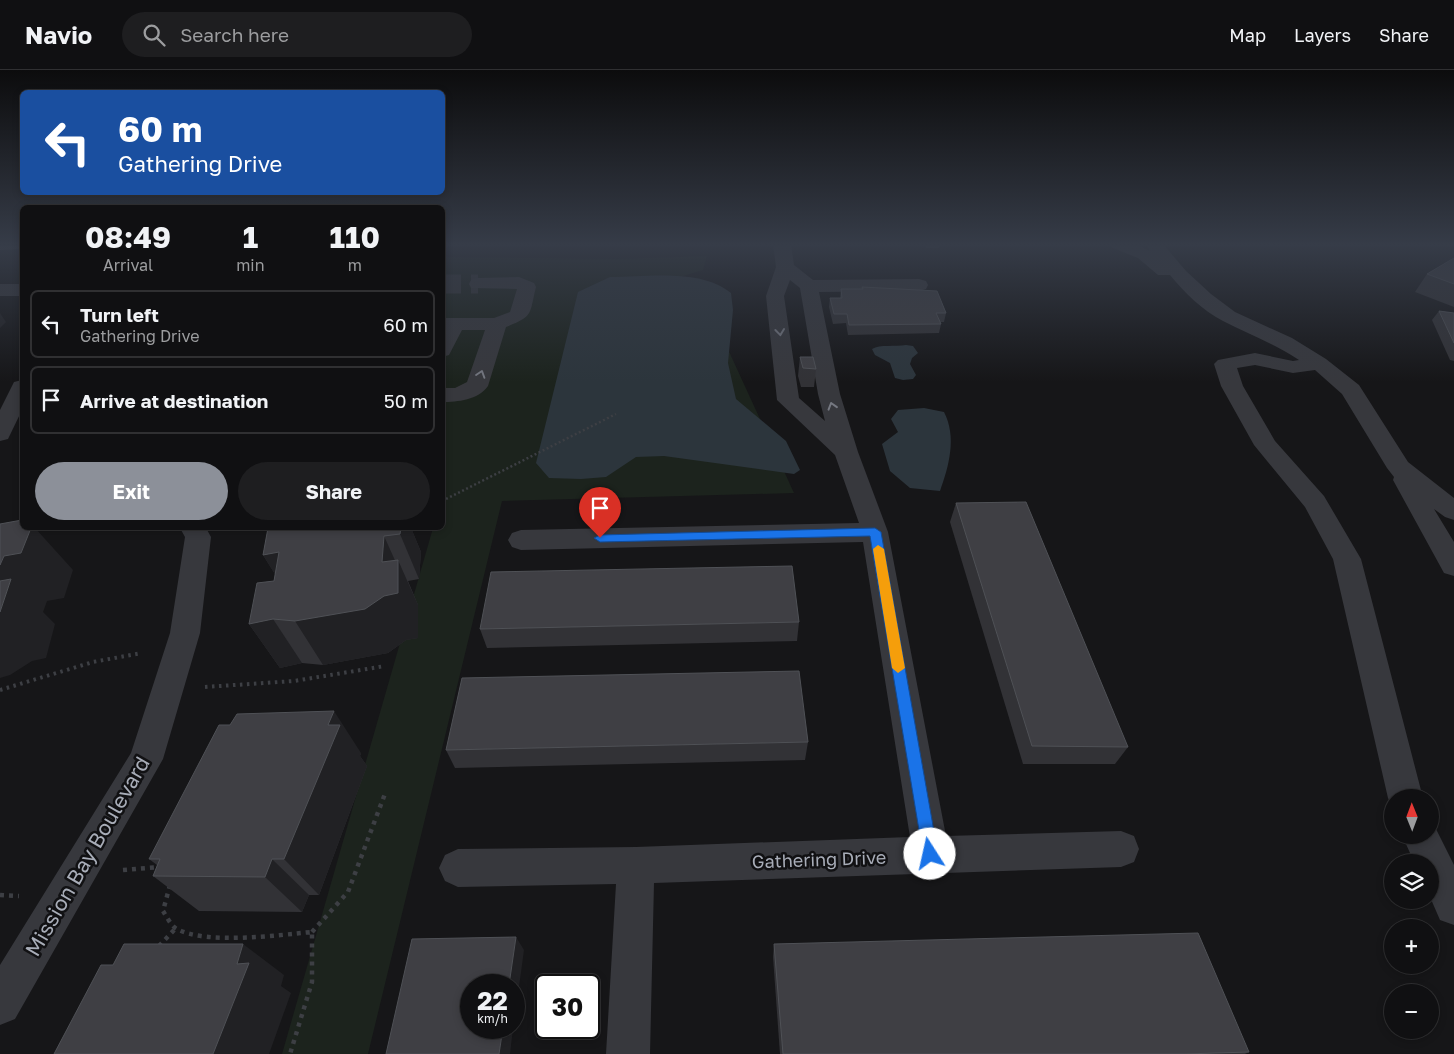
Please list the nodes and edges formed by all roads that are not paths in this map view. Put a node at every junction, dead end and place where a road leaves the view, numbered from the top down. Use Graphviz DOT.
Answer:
graph roads {
  1 [pos="0,290"];
  2 [pos="20,290"];
  3 [pos="526,290"];
  4 [pos="777,290"];
  5 [pos="810,290"];
  6 [pos="1181,290"];
  7 [pos="1195,290"];
  8 [pos="1211,290"];
  9 [pos="448,324"];
  10 [pos="497,324"];
  11 [pos="445,338"];
  12 [pos="1285,342"];
  13 [pos="1319,363"];
  14 [pos="20,393"];
  15 [pos="445,395"];
  16 [pos="10,421"];
  17 [pos="846,452"];
  18 [pos="1398,468"];
  19 [pos="1454,511"];
  20 [pos="194,530"];
  21 [pos="875,532"];
  22 [pos="521,540"];
  23 [pos="1454,566"];
  24 [pos="1404,789"];
  25 [pos="1424,844"];
  26 [pos="1121,849"];
  27 [pos="930,854"];
  28 [pos="636,865"];
  29 [pos="458,868"];
  30 [pos="1454,906"];
  31 [pos="0,1004"];
  32 [pos="628,1054"];
  1 -- 2 [label="street"];
  3 -- 10 [label="street"];
  4 -- 17 [label="street, one-way"];
  17 -- 5 [label="street, one-way"];
  6 -- 12 [label="street"];
  7 -- 12 [label="street"];
  8 -- 12 [label="street"];
  9 -- 10 [label="street"];
  9 -- 11 [label="street"];
  15 -- 10 [label="street, one-way"];
  12 -- 13 [label="street"];
  13 -- 18 [label="street"];
  13 -- 24 [label="street"];
  14 -- 16 [label="street"];
  17 -- 21 [label="street"];
  18 -- 19 [label="street"];
  18 -- 23 [label="street"];
  20 -- 31 [label="street, Mission Bay Boulevard"];
  21 -- 22 [label="street"];
  21 -- 27 [label="street"];
  25 -- 30 [label="street"];
  26 -- 27 [label="street, Gathering Drive"];
  27 -- 28 [label="street, Gathering Drive"];
  28 -- 29 [label="street, Gathering Drive"];
  28 -- 32 [label="street"];
}
